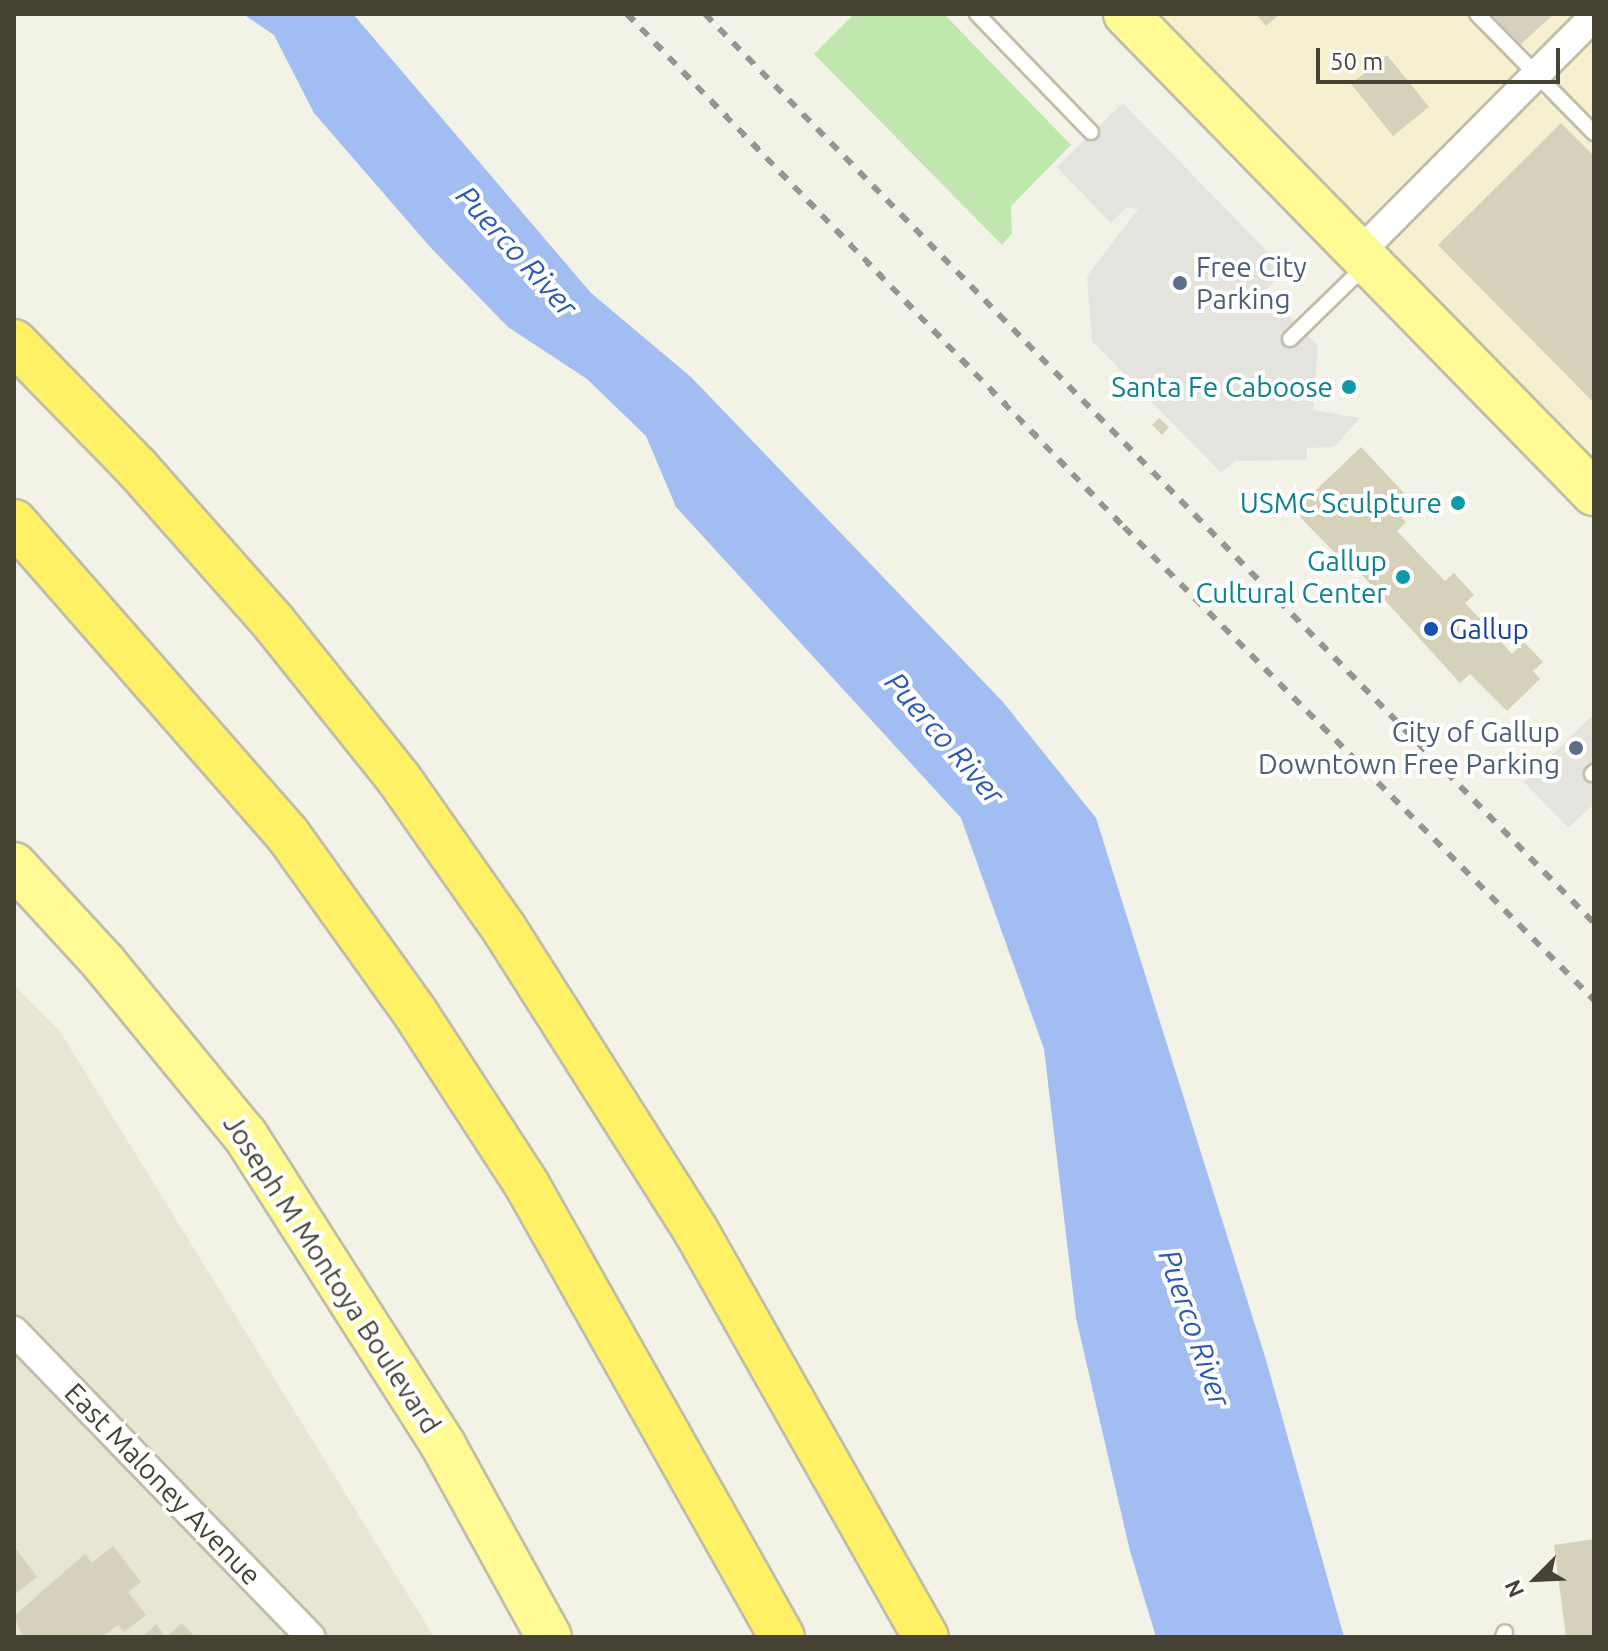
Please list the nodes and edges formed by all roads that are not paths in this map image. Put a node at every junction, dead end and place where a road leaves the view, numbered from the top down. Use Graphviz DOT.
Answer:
graph roads {
  1 [pos="977,14"];
  2 [pos="1126,14"];
  3 [pos="1477,14"];
  4 [pos="1594,16"];
  5 [pos="1535,74"];
  6 [pos="1091,132"];
  7 [pos="1594,133"];
  8 [pos="1364,257"];
  9 [pos="1290,339"];
  10 [pos="14,342"];
  11 [pos="1594,493"];
  12 [pos="14,522"];
  13 [pos="14,865"];
  14 [pos="14,1331"];
  15 [pos="311,1637"];
  16 [pos="549,1637"];
  17 [pos="782,1637"];
  18 [pos="926,1637"];
  1 -- 6 [label="lane"];
  2 -- 8 [label="main road"];
  3 -- 5 [label="lane"];
  4 -- 5 [label="street"];
  5 -- 7 [label="lane"];
  5 -- 8 [label="street"];
  8 -- 9 [label="lane"];
  8 -- 11 [label="main road"];
  10 -- 18 [label="highway"];
  12 -- 17 [label="highway"];
  13 -- 16 [label="main road, Joseph M Montoya Boulevard"];
  14 -- 15 [label="street, East Maloney Avenue"];
}
